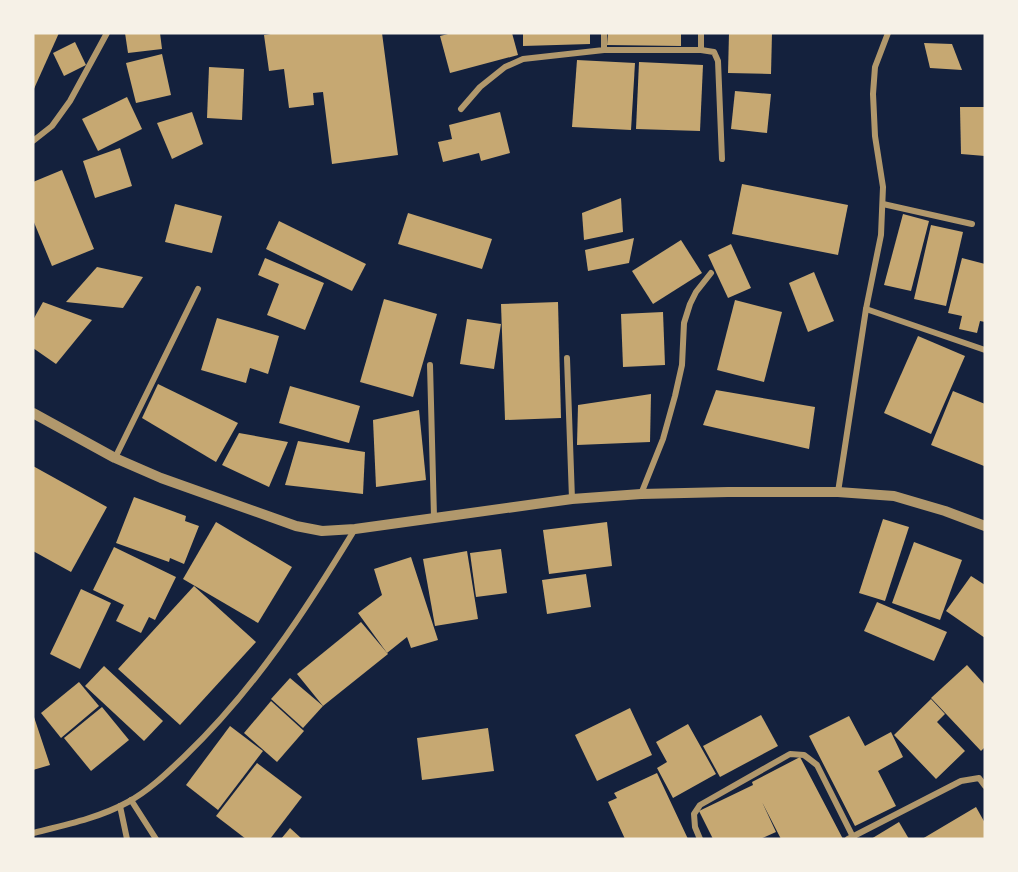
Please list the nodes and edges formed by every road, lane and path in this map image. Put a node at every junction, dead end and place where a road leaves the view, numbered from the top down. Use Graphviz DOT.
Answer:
graph roads {
  1 [pos="107,33"];
  2 [pos="604,33"];
  3 [pos="701,33"];
  4 [pos="888,33"];
  5 [pos="604,50"];
  6 [pos="701,50"];
  7 [pos="461,110"];
  8 [pos="33,141"];
  9 [pos="722,159"];
  10 [pos="883,204"];
  11 [pos="972,224"];
  12 [pos="711,273"];
  13 [pos="198,289"];
  14 [pos="866,309"];
  15 [pos="985,350"];
  16 [pos="567,358"];
  17 [pos="430,365"];
  18 [pos="33,413"];
  19 [pos="115,458"];
  20 [pos="838,492"];
  21 [pos="640,494"];
  22 [pos="572,499"];
  23 [pos="434,517"];
  24 [pos="985,526"];
  25 [pos="355,529"];
  26 [pos="985,786"];
  27 [pos="130,800"];
  28 [pos="120,806"];
  29 [pos="33,833"];
  30 [pos="852,838"];
  31 [pos="127,839"];
  32 [pos="156,839"];
  33 [pos="699,839"];
  1 -- 8 [label="street"];
  2 -- 5 [label="street"];
  3 -- 6 [label="street"];
  4 -- 10 [label="street"];
  5 -- 6 [label="street"];
  5 -- 7 [label="street"];
  6 -- 9 [label="street"];
  10 -- 11 [label="street"];
  10 -- 14 [label="street"];
  12 -- 21 [label="street"];
  13 -- 19 [label="street"];
  14 -- 15 [label="street"];
  14 -- 20 [label="street"];
  16 -- 22 [label="street"];
  17 -- 23 [label="street"];
  18 -- 19 [label="street"];
  19 -- 25 [label="street"];
  20 -- 21 [label="street"];
  20 -- 24 [label="street"];
  21 -- 22 [label="street"];
  22 -- 23 [label="street"];
  23 -- 25 [label="street"];
  25 -- 27 [label="street"];
  26 -- 30 [label="street"];
  27 -- 28 [label="street"];
  27 -- 32 [label="street"];
  28 -- 29 [label="street"];
  28 -- 31 [label="street"];
  30 -- 33 [label="street"];
}
